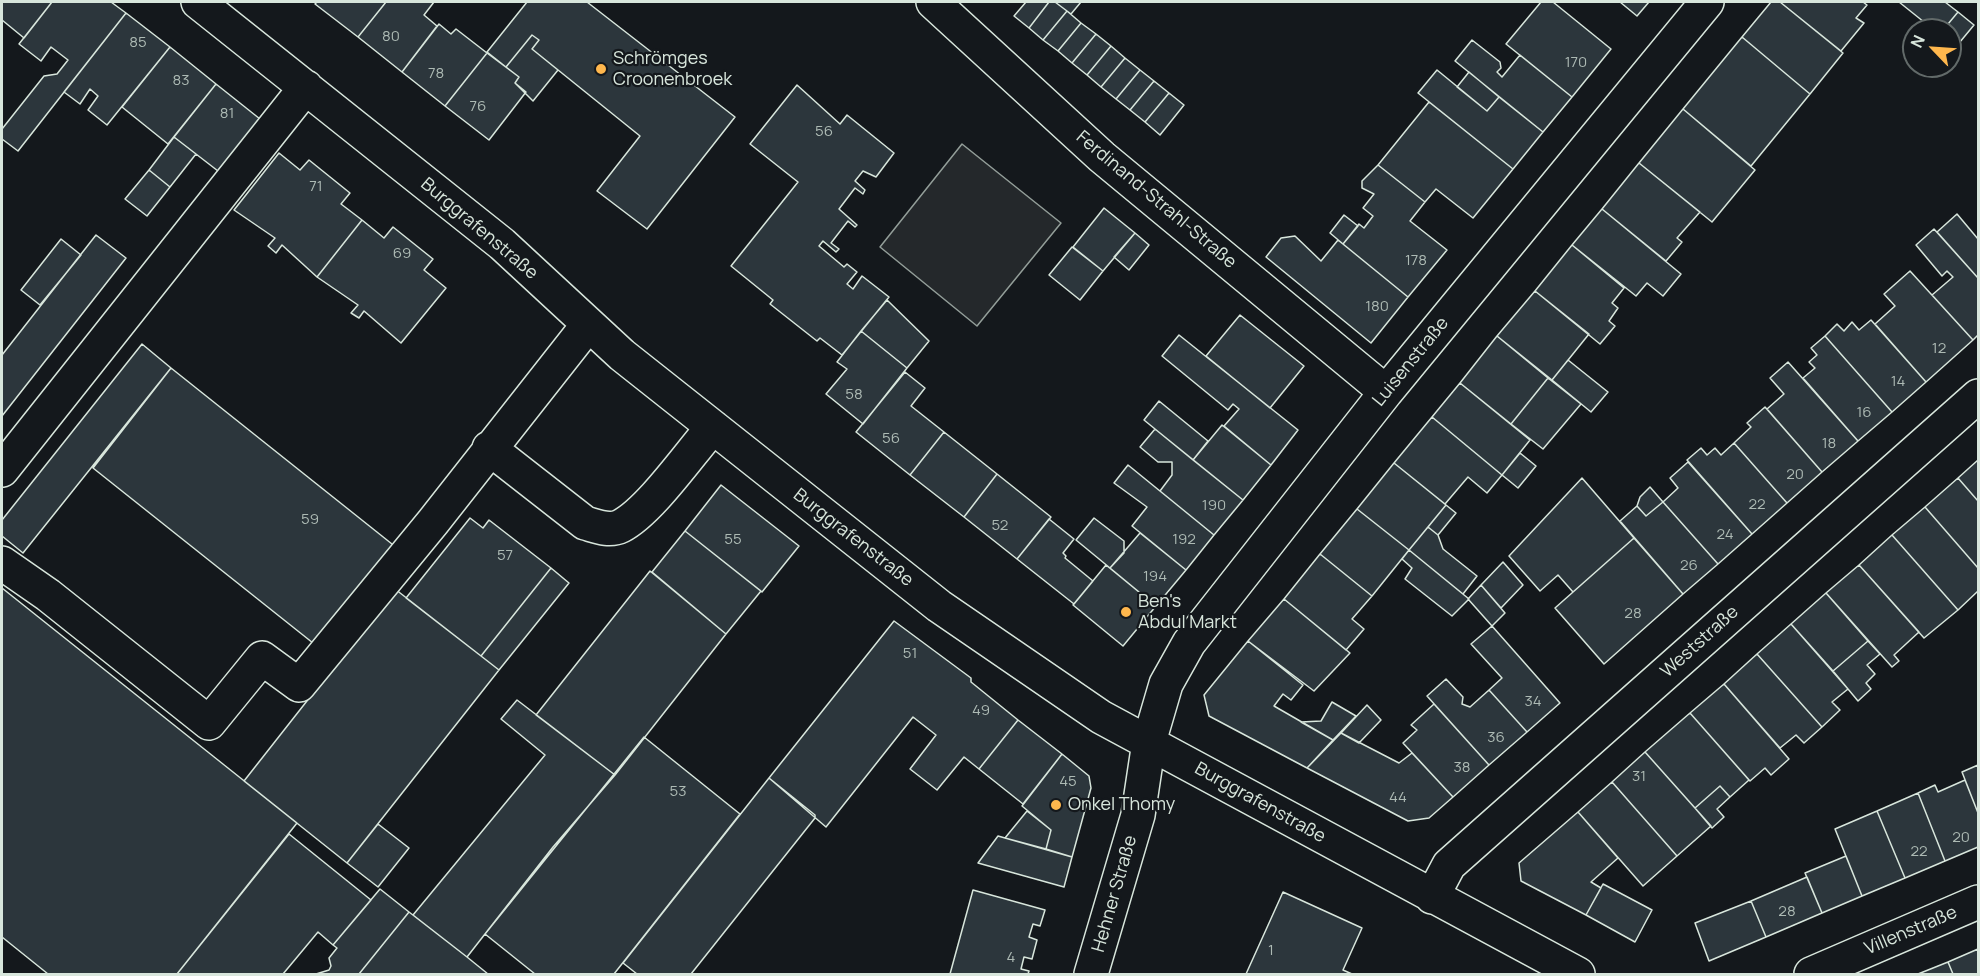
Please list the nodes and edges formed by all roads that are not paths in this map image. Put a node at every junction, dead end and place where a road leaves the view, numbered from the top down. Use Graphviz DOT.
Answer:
graph roads {
  1 [pos="198,2"];
  2 [pos="933,2"];
  3 [pos="1707,2"];
  4 [pos="306,87"];
  5 [pos="588,325"];
  6 [pos="1386,392"];
  7 [pos="1978,396"];
  8 [pos="713,427"];
  9 [pos="489,448"];
  10 [pos="2,470"];
  11 [pos="2,563"];
  12 [pos="1149,742"];
  13 [pos="1432,897"];
  14 [pos="1978,902"];
  15 [pos="1091,975"];
  16 [pos="1578,975"];
  17 [pos="1810,975"];
  1 -- 4 [label="street, Burggrafenstraße"];
  2 -- 6 [label="street, Ferdinand-Strahl-Straße"];
  3 -- 6 [label="street, Luisenstraße"];
  4 -- 5 [label="street, Burggrafenstraße"];
  4 -- 10 [label="street"];
  5 -- 8 [label="street, Burggrafenstraße"];
  5 -- 9 [label="street"];
  6 -- 12 [label="street, Luisenstraße"];
  7 -- 13 [label="street, Weststraße"];
  8 -- 9 [label="street"];
  8 -- 12 [label="street, Burggrafenstraße"];
  9 -- 11 [label="street"];
  12 -- 13 [label="street, Burggrafenstraße"];
  12 -- 15 [label="street, Hehner Straße"];
  13 -- 16 [label="street, Burggrafenstraße"];
  14 -- 17 [label="street, Villenstraße"];
}
